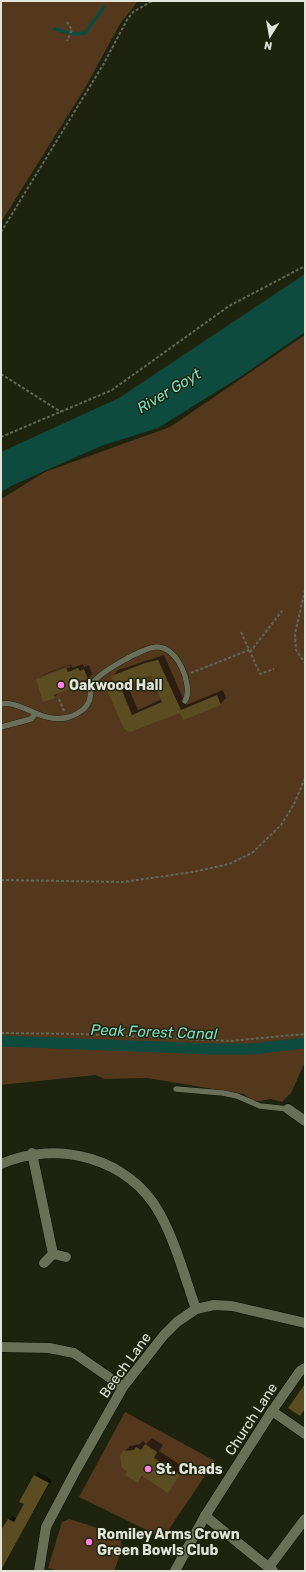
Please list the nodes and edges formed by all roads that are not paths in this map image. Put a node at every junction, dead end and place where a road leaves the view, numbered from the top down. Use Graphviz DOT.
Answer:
graph roads {
  1 [pos="185,701"];
  2 [pos="1,704"];
  3 [pos="35,714"];
  4 [pos="1,727"];
  5 [pos="176,1088"];
  6 [pos="288,1109"];
  7 [pos="305,1121"];
  8 [pos="32,1153"];
  9 [pos="1,1164"];
  10 [pos="54,1254"];
  11 [pos="66,1257"];
  12 [pos="44,1263"];
  13 [pos="196,1309"];
  14 [pos="305,1323"];
  15 [pos="1,1347"];
  16 [pos="305,1368"];
  17 [pos="123,1387"];
  18 [pos="272,1411"];
  19 [pos="305,1434"];
  20 [pos="205,1516"];
  21 [pos="305,1519"];
  22 [pos="271,1569"];
  23 [pos="39,1571"];
  24 [pos="175,1571"];
  1 -- 3 [label="lane"];
  2 -- 3 [label="lane"];
  3 -- 4 [label="lane"];
  5 -- 6 [label="lane"];
  6 -- 7 [label="street"];
  8 -- 9 [label="street"];
  8 -- 10 [label="street"];
  8 -- 13 [label="street"];
  10 -- 11 [label="street"];
  10 -- 12 [label="street"];
  13 -- 14 [label="street, Beech Lane"];
  13 -- 17 [label="street, Beech Lane"];
  15 -- 17 [label="street"];
  16 -- 18 [label="street, Church Lane"];
  17 -- 23 [label="street, Beech Lane"];
  18 -- 19 [label="street"];
  18 -- 20 [label="street, Church Lane"];
  20 -- 22 [label="street"];
  20 -- 24 [label="street, Church Lane"];
  21 -- 22 [label="street"];
}
